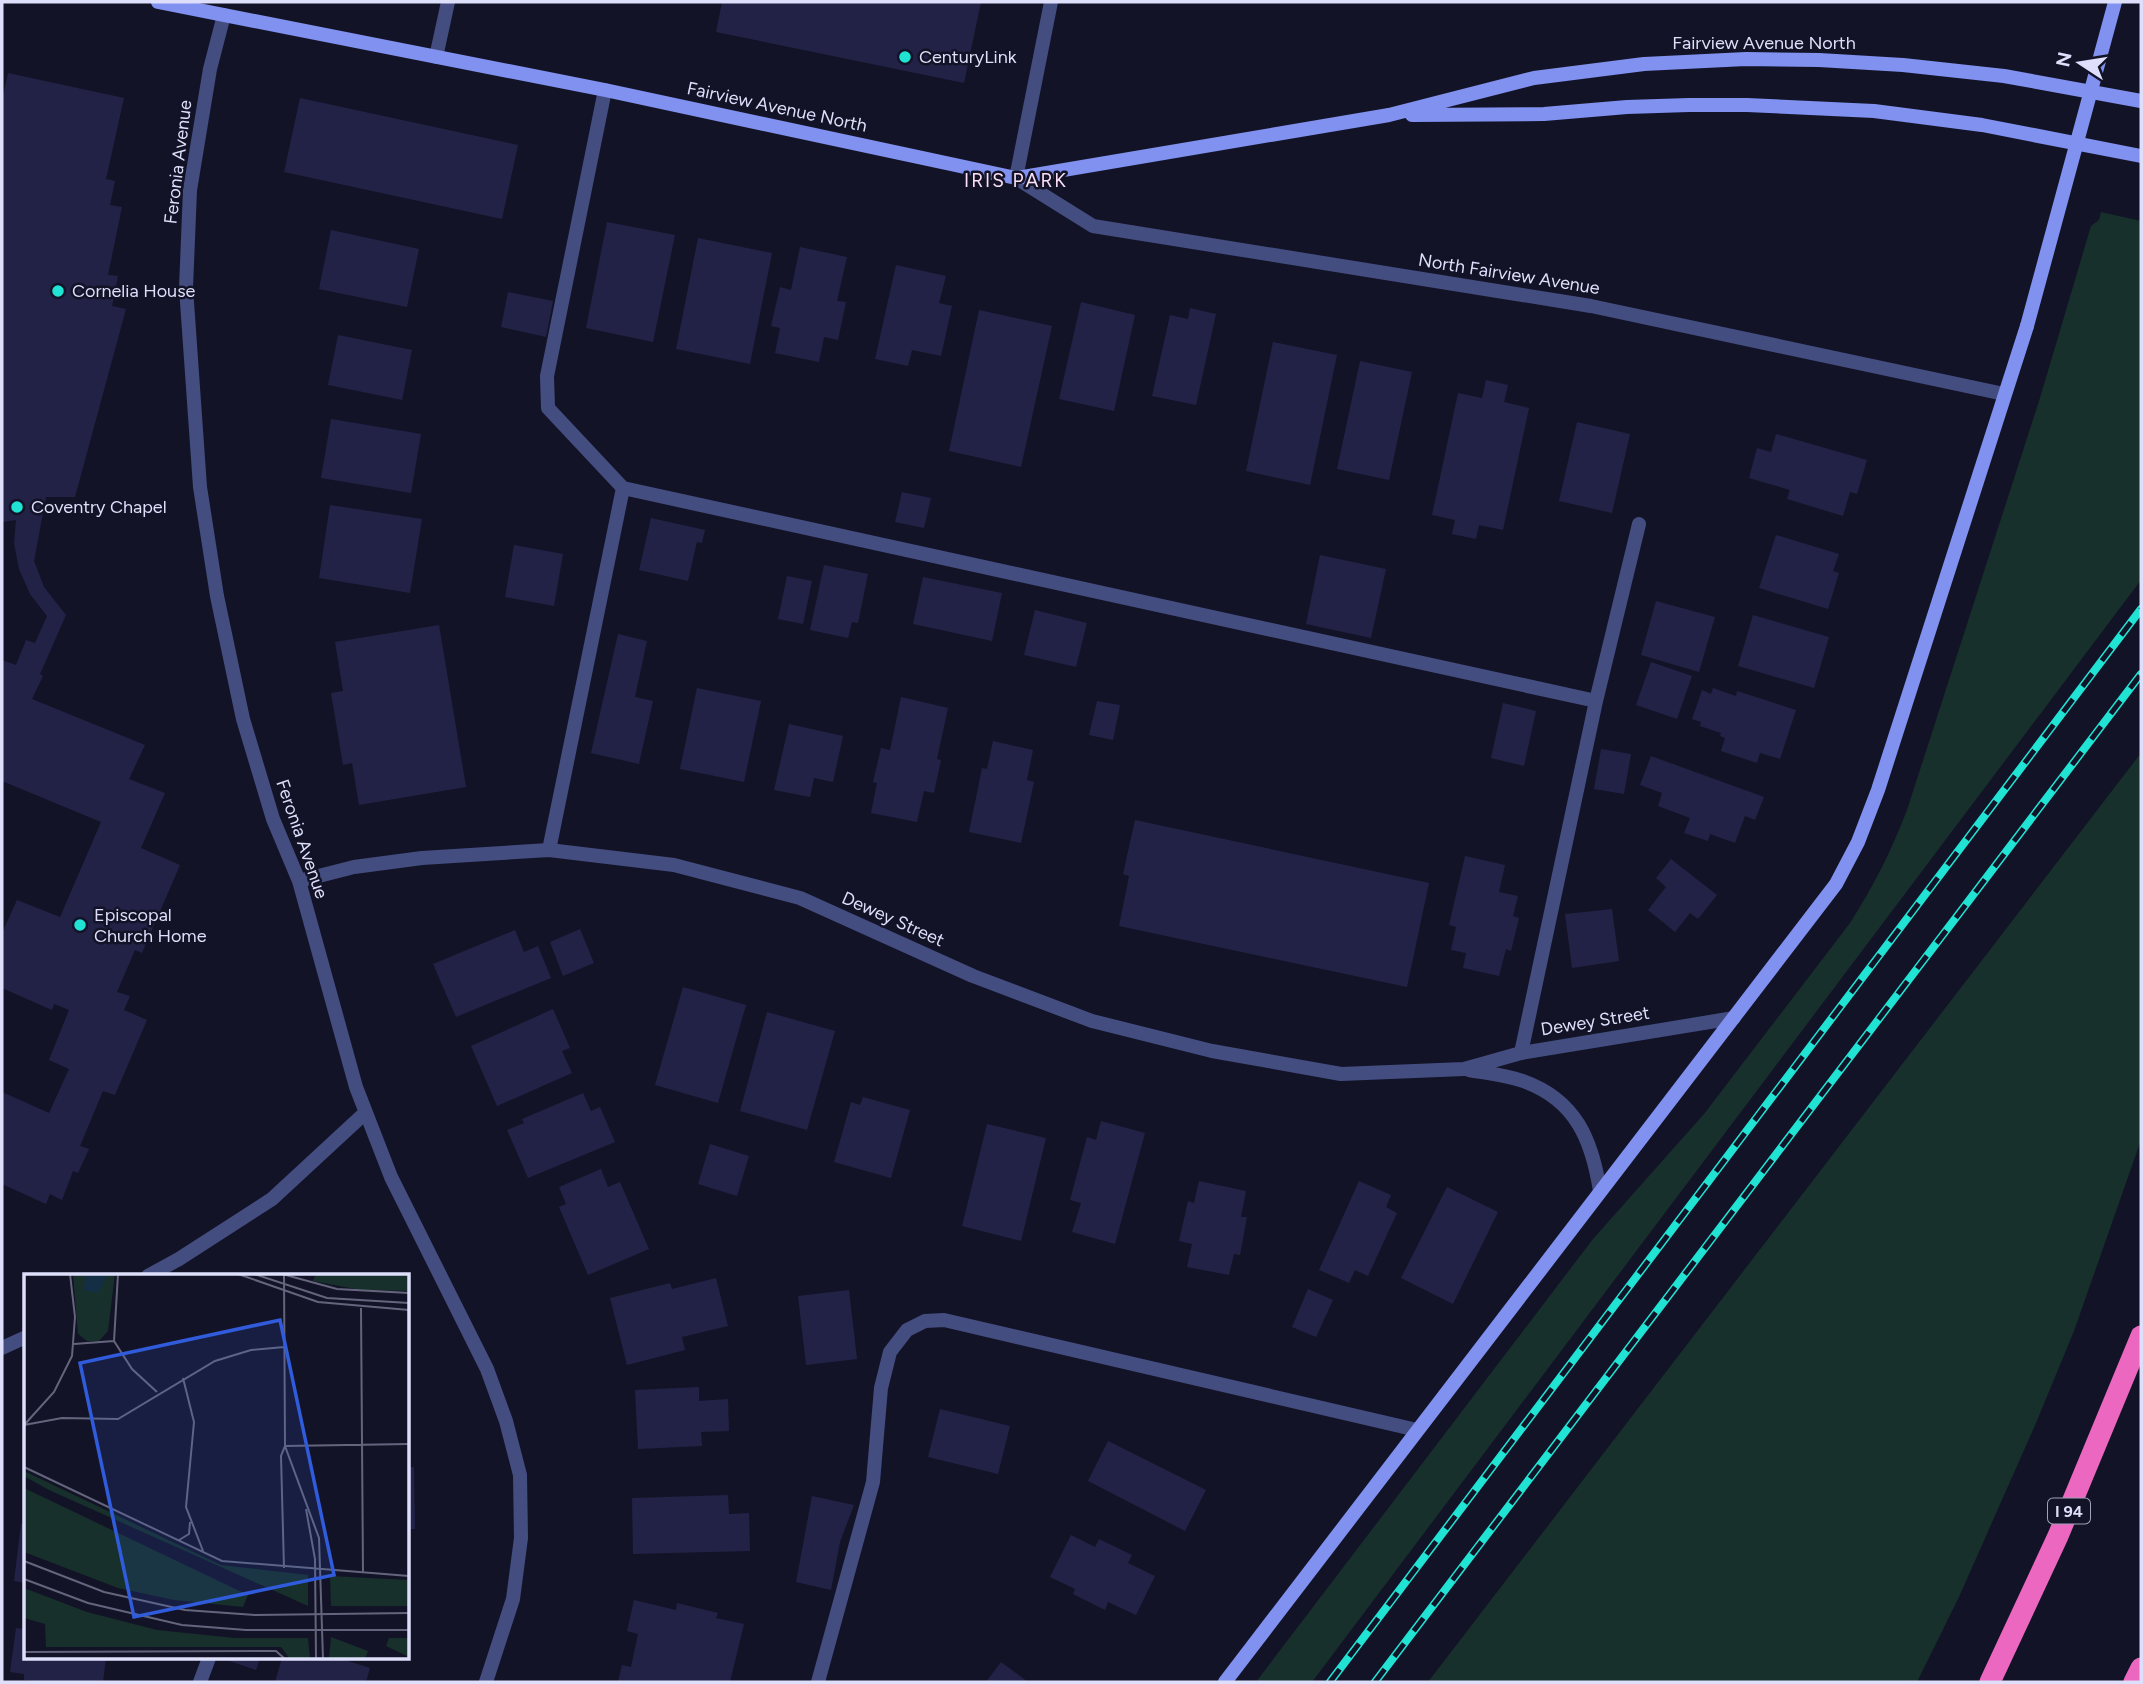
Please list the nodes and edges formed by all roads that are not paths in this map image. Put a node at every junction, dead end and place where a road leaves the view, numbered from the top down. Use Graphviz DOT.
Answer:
graph roads {
  1 [pos="158,2"];
  2 [pos="448,2"];
  3 [pos="1051,2"];
  4 [pos="2115,2"];
  5 [pos="224,15"];
  6 [pos="436,57"];
  7 [pos="605,90"];
  8 [pos="2141,101"];
  9 [pos="1389,115"];
  10 [pos="2141,156"];
  11 [pos="1016,178"];
  12 [pos="2004,394"];
  13 [pos="623,488"];
  14 [pos="1639,524"];
  15 [pos="1596,701"];
  16 [pos="549,850"];
  17 [pos="299,881"];
  18 [pos="1734,1018"];
  19 [pos="1521,1053"];
  20 [pos="1464,1069"];
  21 [pos="366,1113"];
  22 [pos="1600,1191"];
  23 [pos="152,1274"];
  24 [pos="2141,1336"];
  25 [pos="24,1338"];
  26 [pos="2,1348"];
  27 [pos="1417,1430"];
  28 [pos="208,1660"];
  29 [pos="2141,1668"];
  30 [pos="200,1682"];
  31 [pos="486,1682"];
  32 [pos="818,1682"];
  33 [pos="1225,1682"];
  34 [pos="1990,1682"];
  35 [pos="2134,1682"];
  1 -- 5 [label="street, Fairview Avenue North"];
  2 -- 6 [label="street"];
  3 -- 11 [label="street"];
  4 -- 12 [label="street, bridge"];
  5 -- 6 [label="street, Fairview Avenue North"];
  5 -- 17 [label="street, Feronia Avenue"];
  6 -- 7 [label="street, Fairview Avenue North"];
  7 -- 11 [label="street, Fairview Avenue North"];
  7 -- 13 [label="street"];
  8 -- 9 [label="street, Fairview Avenue North"];
  9 -- 10 [label="street, Fairview Avenue North"];
  9 -- 11 [label="street, Fairview Avenue North"];
  11 -- 12 [label="street, North Fairview Avenue"];
  12 -- 18 [label="street"];
  13 -- 15 [label="street"];
  13 -- 16 [label="street"];
  14 -- 15 [label="street"];
  15 -- 19 [label="street"];
  16 -- 17 [label="street, Dewey Street"];
  16 -- 20 [label="street, Dewey Street"];
  17 -- 21 [label="street, Feronia Avenue"];
  18 -- 19 [label="street, Dewey Street"];
  18 -- 22 [label="street"];
  19 -- 20 [label="street, Dewey Street"];
  20 -- 22 [label="street, Dewey Street"];
  21 -- 23 [label="street"];
  21 -- 31 [label="street, Feronia Avenue"];
  22 -- 27 [label="street"];
  24 -- 34 [label="highway, I 94"];
  25 -- 26 [label="street"];
  27 -- 32 [label="street"];
  27 -- 33 [label="street"];
  28 -- 30 [label="street"];
  29 -- 35 [label="highway"];
}
